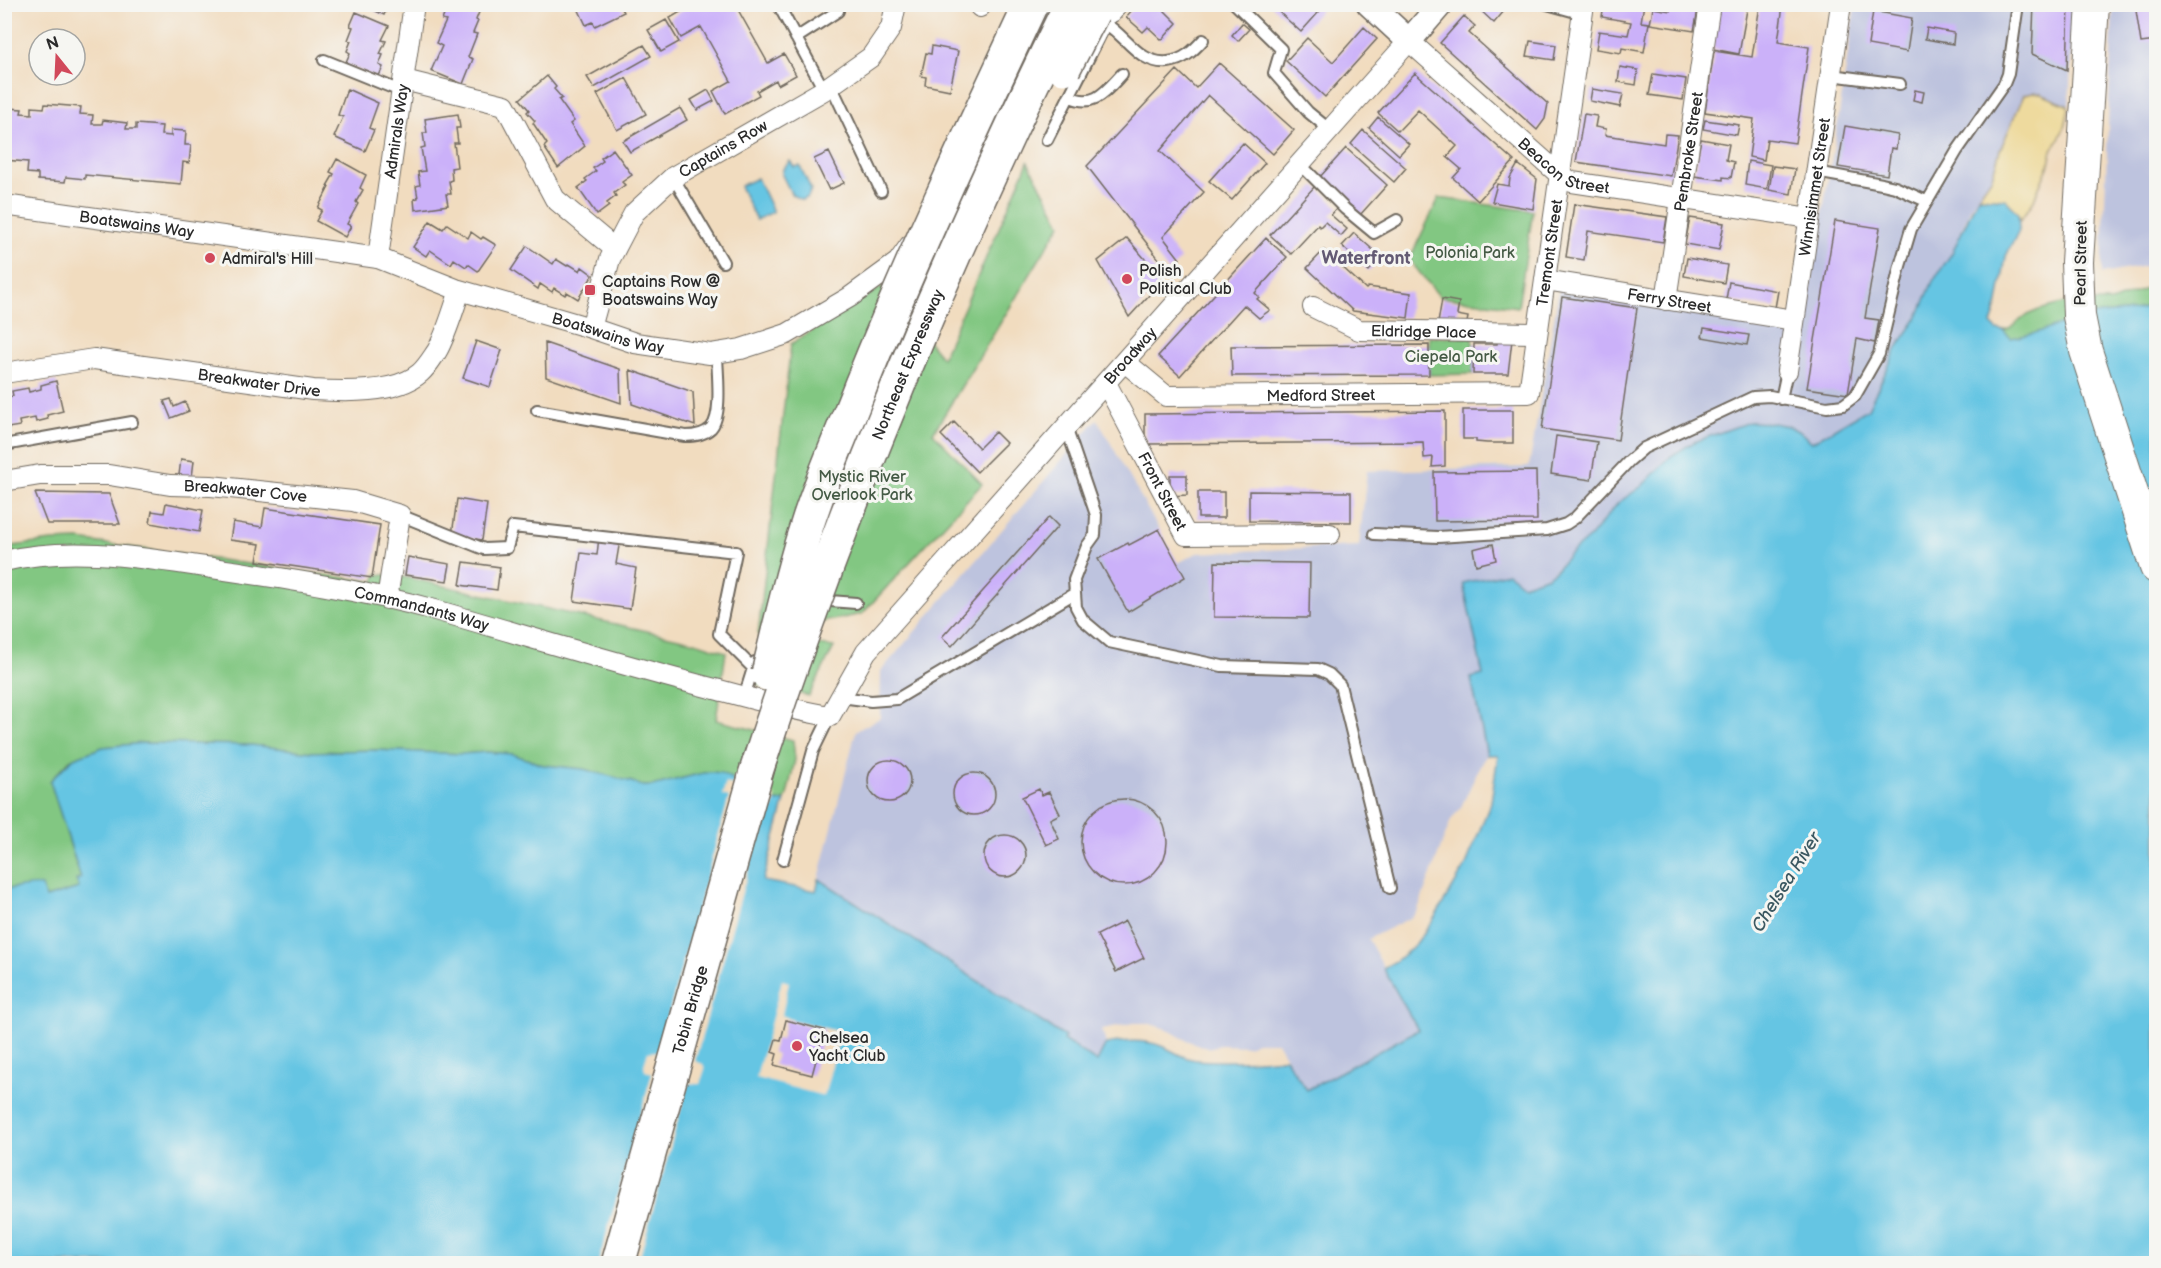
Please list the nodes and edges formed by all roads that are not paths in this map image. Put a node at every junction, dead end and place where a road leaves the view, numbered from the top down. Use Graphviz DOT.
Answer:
graph roads {
  1 [pos="414,4"];
  2 [pos="778,4"];
  3 [pos="896,4"];
  4 [pos="1031,4"];
  5 [pos="1054,4"];
  6 [pos="1235,4"];
  7 [pos="1369,4"];
  8 [pos="1441,4"];
  9 [pos="1548,4"];
  10 [pos="1710,4"];
  11 [pos="1841,4"];
  12 [pos="2018,4"];
  13 [pos="2093,4"];
  14 [pos="1095,9"];
  15 [pos="1583,9"];
  16 [pos="838,11"];
  17 [pos="796,38"];
  18 [pos="1203,40"];
  19 [pos="1409,40"];
  20 [pos="324,60"];
  21 [pos="1122,74"];
  22 [pos="1831,75"];
  23 [pos="1900,84"];
  24 [pos="404,86"];
  25 [pos="827,87"];
  26 [pos="1069,96"];
  27 [pos="1330,130"];
  28 [pos="1047,140"];
  29 [pos="1300,164"];
  30 [pos="1816,172"];
  31 [pos="1560,175"];
  32 [pos="673,177"];
  33 [pos="881,191"];
  34 [pos="1681,198"];
  35 [pos="1926,201"];
  36 [pos="4,205"];
  37 [pos="1809,218"];
  38 [pos="1397,220"];
  39 [pos="615,249"];
  40 [pos="378,258"];
  41 [pos="723,262"];
  42 [pos="1545,280"];
  43 [pos="460,291"];
  44 [pos="1666,300"];
  45 [pos="1313,307"];
  46 [pos="1794,320"];
  47 [pos="591,328"];
  48 [pos="1537,333"];
  49 [pos="717,353"];
  50 [pos="1125,362"];
  51 [pos="1787,371"];
  52 [pos="4,373"];
  53 [pos="1106,383"];
  54 [pos="1528,393"];
  55 [pos="1781,399"];
  56 [pos="537,410"];
  57 [pos="132,422"];
  58 [pos="1066,427"];
  59 [pos="4,445"];
  60 [pos="4,481"];
  61 [pos="400,515"];
  62 [pos="1330,534"];
  63 [pos="1374,534"];
  64 [pos="4,561"];
  65 [pos="2157,567"];
  66 [pos="1075,593"];
  67 [pos="387,599"];
  68 [pos="856,603"];
  69 [pos="765,628"];
  70 [pos="759,648"];
  71 [pos="753,668"];
  72 [pos="744,696"];
  73 [pos="841,697"];
  74 [pos="830,716"];
  75 [pos="758,765"];
  76 [pos="783,860"];
  77 [pos="1390,888"];
  78 [pos="617,1263"];
  1 -- 24 [label="street, Admirals Way"];
  2 -- 17 [label="lane"];
  3 -- 25 [label="street, Captains Row"];
  4 -- 75 [label="highway, bridge"];
  5 -- 49 [label="street, Boatswains Way"];
  6 -- 27 [label="lane"];
  7 -- 19 [label="street, Beacon Street"];
  8 -- 19 [label="street, Broadway"];
  9 -- 15 [label="lane"];
  10 -- 34 [label="street, Pembroke Street"];
  11 -- 22 [label="street, Winnisimmet Street"];
  12 -- 35 [label="lane"];
  13 -- 65 [label="main road, Pearl Street"];
  14 -- 18 [label="lane"];
  14 -- 26 [label="lane"];
  14 -- 75 [label="highway, Northeast Expressway, bridge"];
  15 -- 31 [label="street, Tremont Street"];
  16 -- 17 [label="lane"];
  17 -- 25 [label="lane"];
  19 -- 27 [label="street, Broadway"];
  19 -- 31 [label="street, Beacon Street"];
  20 -- 24 [label="lane"];
  21 -- 26 [label="lane"];
  22 -- 23 [label="lane"];
  22 -- 30 [label="street, Winnisimmet Street"];
  24 -- 39 [label="street"];
  24 -- 40 [label="street, Admirals Way"];
  25 -- 32 [label="street, Captains Row"];
  25 -- 33 [label="lane"];
  26 -- 28 [label="lane"];
  27 -- 29 [label="street, Broadway"];
  29 -- 38 [label="lane"];
  29 -- 50 [label="street, Broadway"];
  30 -- 35 [label="lane"];
  30 -- 37 [label="street, Winnisimmet Street"];
  31 -- 34 [label="street, Beacon Street"];
  31 -- 42 [label="street, Tremont Street"];
  32 -- 39 [label="street, Captains Row"];
  32 -- 41 [label="lane"];
  34 -- 37 [label="street, Beacon Street"];
  34 -- 44 [label="street, Pembroke Street"];
  35 -- 55 [label="lane"];
  36 -- 40 [label="street, Boatswains Way"];
  37 -- 46 [label="street, Winnisimmet Street"];
  39 -- 47 [label="street, Captains Row"];
  40 -- 43 [label="street, Boatswains Way"];
  42 -- 44 [label="street, Ferry Street"];
  42 -- 48 [label="street, Tremont Street"];
  43 -- 47 [label="street, Boatswains Way"];
  43 -- 52 [label="street, Breakwater Drive"];
  44 -- 46 [label="street, Ferry Street"];
  45 -- 48 [label="street, Eldridge Place"];
  46 -- 51 [label="street, Winnisimmet Street"];
  47 -- 49 [label="street, Boatswains Way"];
  48 -- 54 [label="street, Tremont Street"];
  49 -- 56 [label="lane"];
  50 -- 53 [label="street, Broadway"];
  50 -- 54 [label="street, Medford Street"];
  51 -- 55 [label="lane"];
  53 -- 58 [label="street, Broadway"];
  53 -- 62 [label="street, Front Street"];
  55 -- 63 [label="lane"];
  57 -- 59 [label="lane"];
  58 -- 66 [label="lane"];
  58 -- 73 [label="street, Broadway"];
  60 -- 61 [label="street, Breakwater Cove"];
  61 -- 67 [label="street"];
  61 -- 71 [label="lane"];
  64 -- 67 [label="street, Commandants Way"];
  66 -- 73 [label="lane"];
  66 -- 77 [label="lane"];
  67 -- 72 [label="street, Commandants Way"];
  68 -- 69 [label="lane"];
  70 -- 71 [label="lane"];
  71 -- 72 [label="lane"];
  72 -- 74 [label="street, Commandants Way"];
  73 -- 74 [label="street, Broadway"];
  74 -- 76 [label="lane"];
  75 -- 78 [label="highway, Tobin Bridge, bridge"];
}
